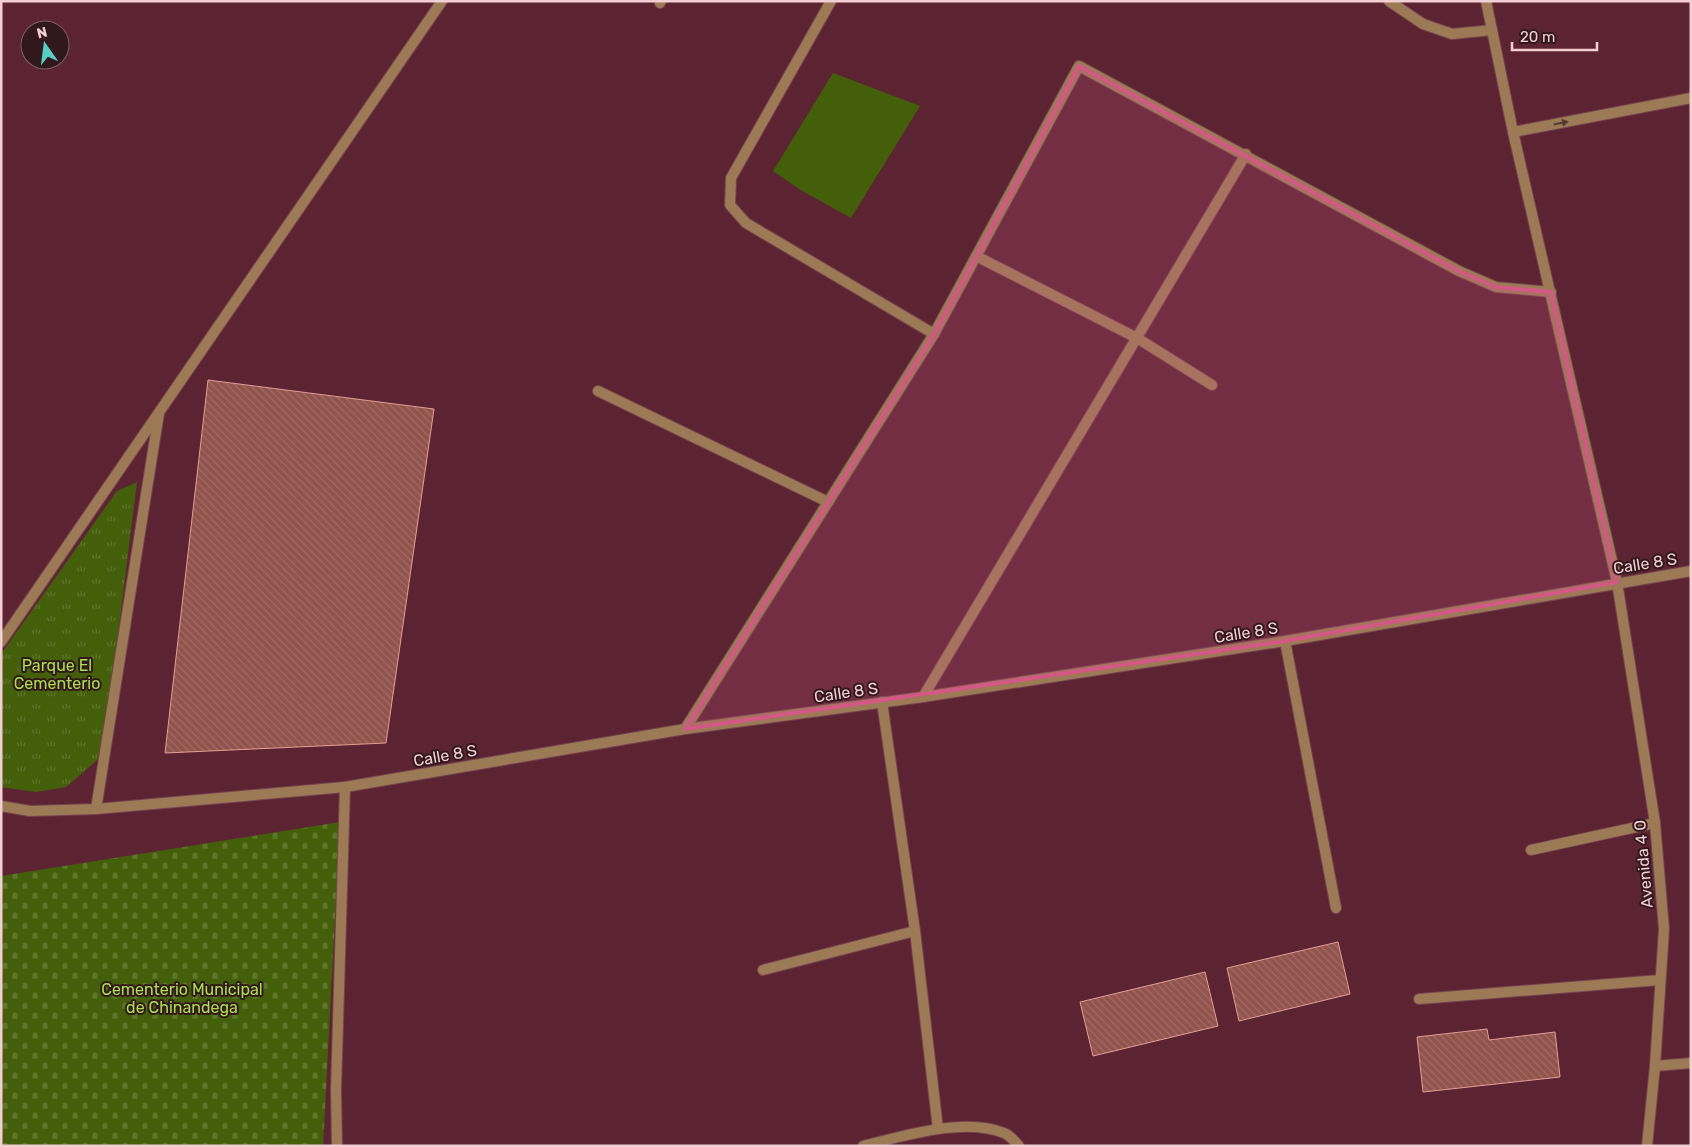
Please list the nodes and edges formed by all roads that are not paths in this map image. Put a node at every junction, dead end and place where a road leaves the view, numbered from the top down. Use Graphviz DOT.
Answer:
graph roads {
  1 [pos="442,1"];
  2 [pos="831,1"];
  3 [pos="1389,1"];
  4 [pos="1486,1"];
  5 [pos="1492,30"];
  6 [pos="1691,98"];
  7 [pos="1513,132"];
  8 [pos="1246,154"];
  9 [pos="976,256"];
  10 [pos="1551,292"];
  11 [pos="934,334"];
  12 [pos="1137,338"];
  13 [pos="1212,384"];
  14 [pos="598,391"];
  15 [pos="160,408"];
  16 [pos="828,502"];
  17 [pos="1691,570"];
  18 [pos="1617,582"];
  19 [pos="1285,641"];
  20 [pos="1,642"];
  21 [pos="922,697"];
  22 [pos="882,702"];
  23 [pos="686,730"];
  24 [pos="345,787"];
  25 [pos="1,806"];
  26 [pos="96,809"];
  27 [pos="1655,823"];
  28 [pos="1531,850"];
  29 [pos="1336,908"];
  30 [pos="915,931"];
  31 [pos="763,970"];
  32 [pos="1660,980"];
  33 [pos="1419,999"];
  34 [pos="1691,1063"];
  35 [pos="1655,1066"];
  36 [pos="938,1129"];
  37 [pos="337,1146"];
  38 [pos="863,1146"];
  39 [pos="1019,1146"];
  40 [pos="1646,1146"];
  1 -- 15 [label="street"];
  2 -- 11 [label="street"];
  3 -- 5 [label="street"];
  4 -- 5 [label="street, Avenida 4 O"];
  5 -- 7 [label="street, Avenida 4 O"];
  7 -- 6 [label="street, one-way"];
  7 -- 10 [label="street, Avenida 4 O"];
  8 -- 9 [label="street"];
  8 -- 10 [label="street"];
  8 -- 12 [label="street"];
  9 -- 11 [label="street"];
  9 -- 12 [label="street"];
  10 -- 18 [label="street, Avenida 4 O"];
  11 -- 16 [label="street"];
  12 -- 13 [label="street"];
  12 -- 21 [label="street"];
  14 -- 16 [label="street"];
  15 -- 20 [label="street"];
  15 -- 26 [label="street"];
  16 -- 23 [label="street"];
  17 -- 18 [label="street, Calle 8 S"];
  18 -- 19 [label="street, Calle 8 S"];
  18 -- 27 [label="street, Avenida 4 O"];
  19 -- 21 [label="street, Calle 8 S"];
  19 -- 29 [label="street"];
  21 -- 22 [label="street, Calle 8 S"];
  22 -- 23 [label="street, Calle 8 S"];
  22 -- 30 [label="street"];
  23 -- 24 [label="street, Calle 8 S"];
  24 -- 26 [label="street, Calle 8 S"];
  24 -- 37 [label="street"];
  25 -- 26 [label="street, Calle 8 S"];
  27 -- 28 [label="street"];
  27 -- 32 [label="street, Avenida 4 O"];
  30 -- 31 [label="street"];
  30 -- 36 [label="street"];
  32 -- 33 [label="street"];
  32 -- 35 [label="street, Avenida 4 O"];
  34 -- 35 [label="street"];
  35 -- 40 [label="street, Avenida 4 O"];
  36 -- 38 [label="street"];
  36 -- 39 [label="street"];
}
